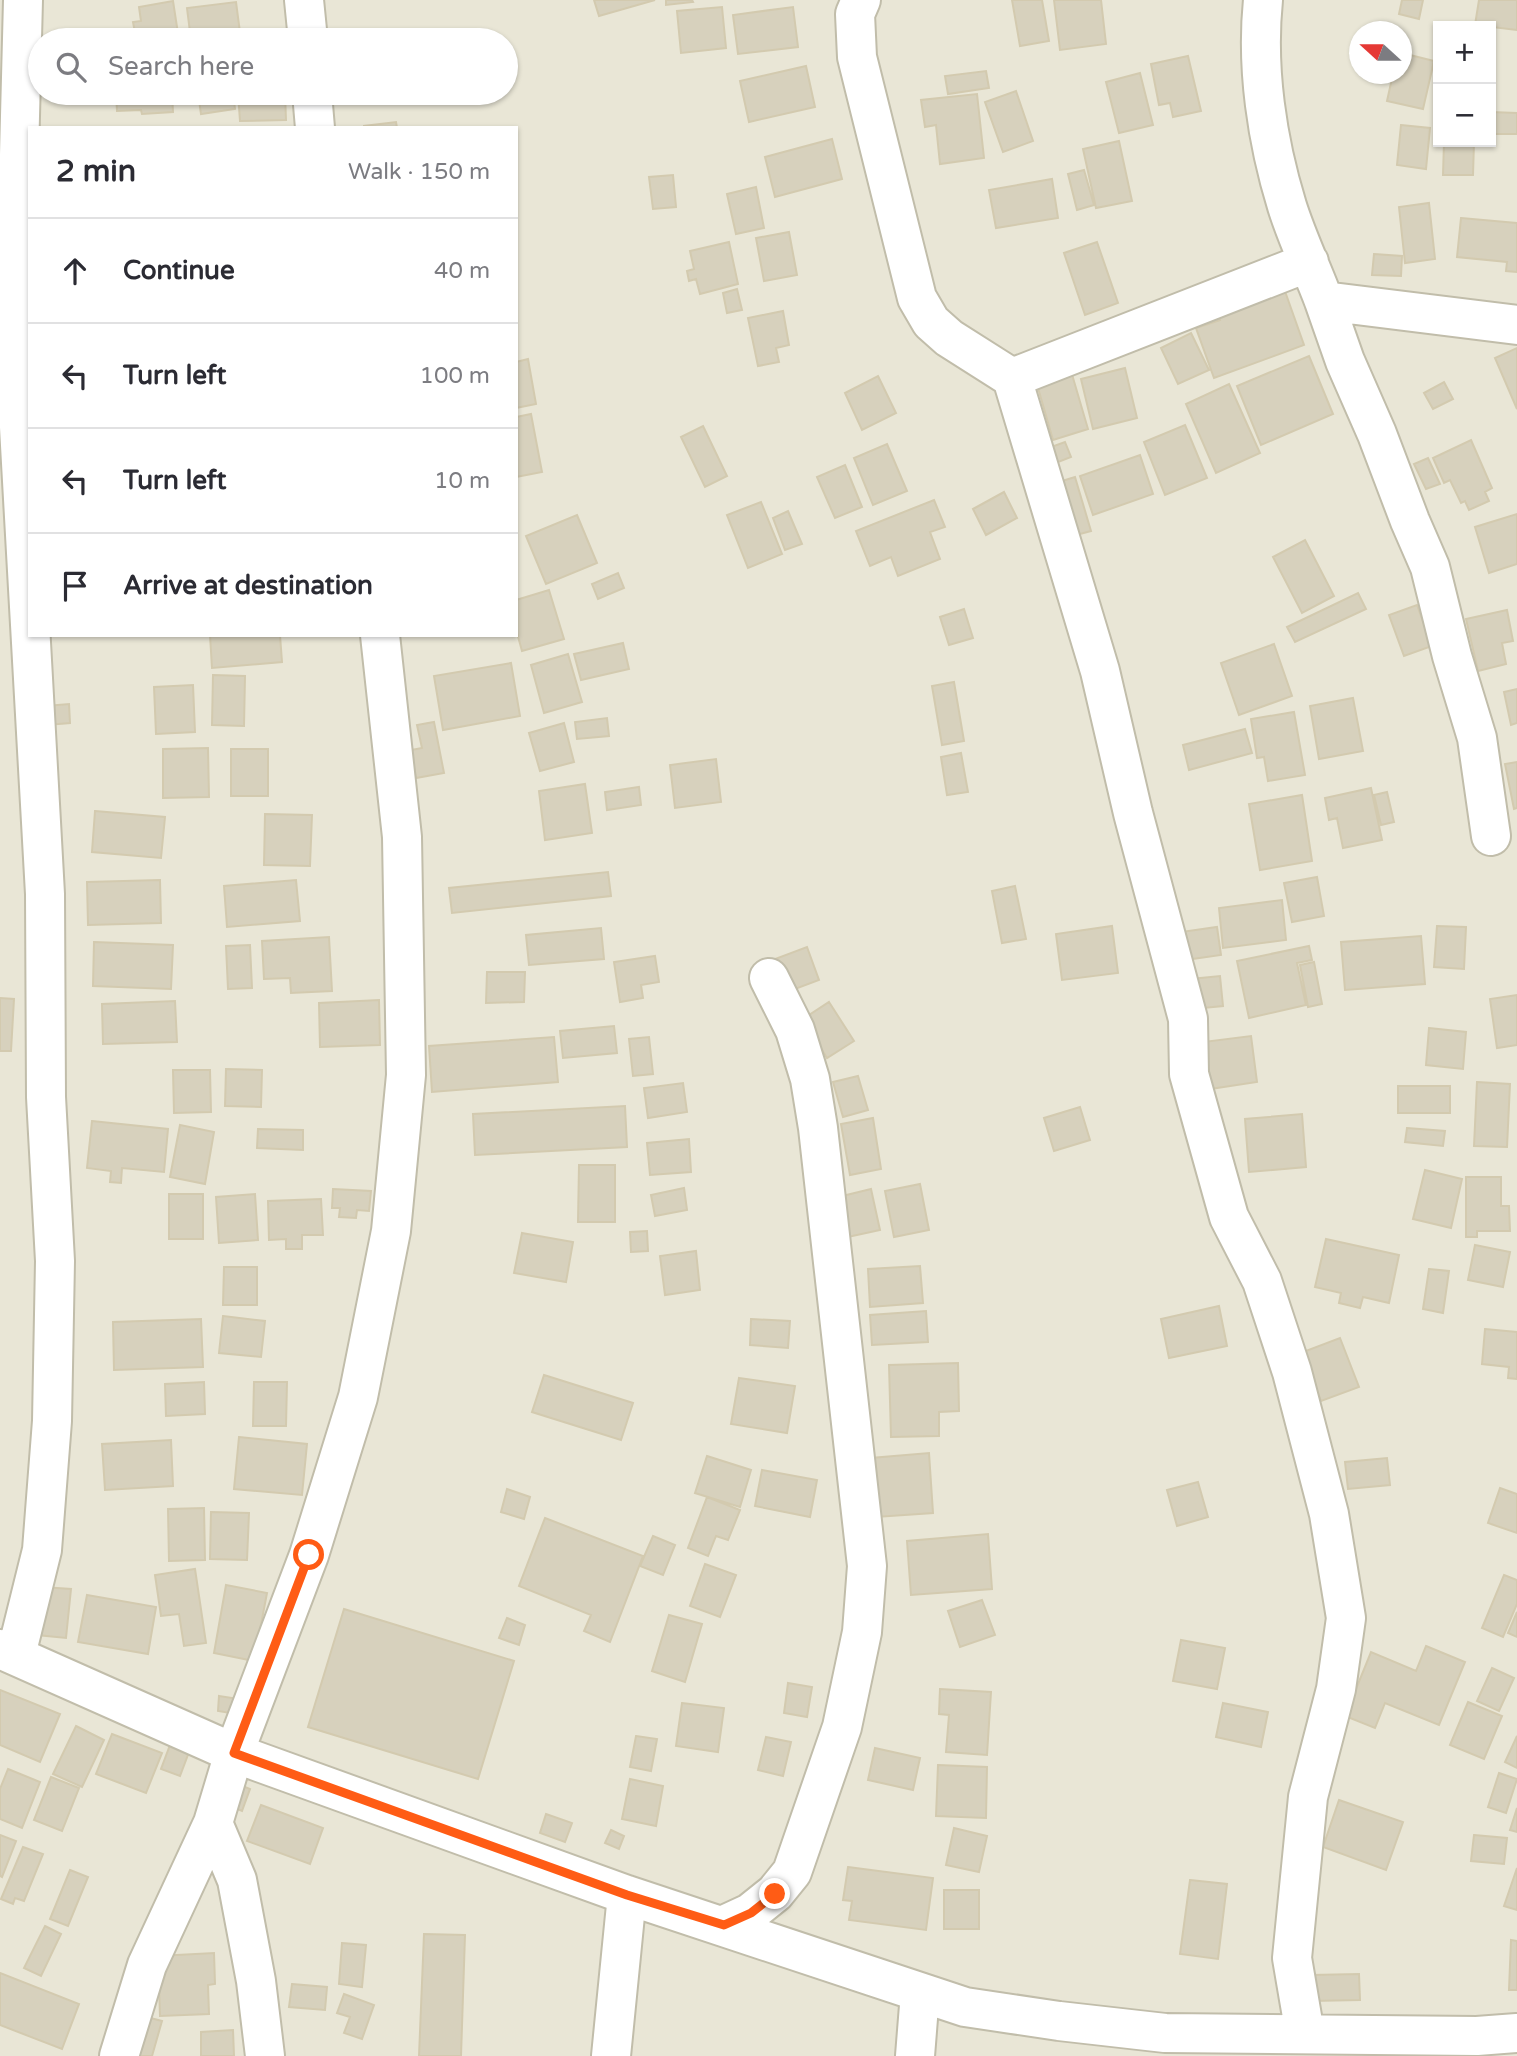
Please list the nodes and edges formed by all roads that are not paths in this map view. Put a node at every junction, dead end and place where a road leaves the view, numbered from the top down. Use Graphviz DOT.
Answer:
graph roads {
  1 [pos="23,0"];
  2 [pos="304,0"];
  3 [pos="861,0"];
  4 [pos="1263,0"];
  5 [pos="307,28"];
  6 [pos="313,105"];
  7 [pos="315,126"];
  8 [pos="1309,262"];
  9 [pos="1324,301"];
  10 [pos="1517,325"];
  11 [pos="1012,378"];
  12 [pos="28,589"];
  13 [pos="31,637"];
  14 [pos="380,637"];
  15 [pos="1491,836"];
  16 [pos="769,978"];
  17 [pos="8,1652"];
  18 [pos="234,1753"];
  19 [pos="213,1823"];
  20 [pos="627,1895"];
  21 [pos="724,1925"];
  22 [pos="920,1993"];
  23 [pos="1517,2033"];
  24 [pos="1305,2034"];
  25 [pos="1357,2045"];
  26 [pos="119,2056"];
  27 [pos="265,2056"];
  28 [pos="611,2056"];
  29 [pos="915,2056"];
  1 -- 12 [label="street"];
  2 -- 5 [label="street"];
  3 -- 11 [label="street"];
  4 -- 8 [label="street"];
  6 -- 7 [label="street"];
  8 -- 9 [label="street"];
  8 -- 11 [label="street"];
  9 -- 10 [label="street"];
  9 -- 15 [label="street"];
  11 -- 24 [label="street"];
  13 -- 17 [label="street"];
  14 -- 18 [label="street"];
  16 -- 21 [label="street"];
  17 -- 18 [label="street"];
  18 -- 19 [label="street"];
  18 -- 20 [label="street"];
  19 -- 26 [label="street"];
  19 -- 27 [label="street"];
  20 -- 21 [label="street"];
  20 -- 28 [label="street"];
  21 -- 22 [label="street"];
  22 -- 24 [label="street"];
  22 -- 29 [label="street"];
  23 -- 25 [label="street"];
  24 -- 25 [label="street"];
}
